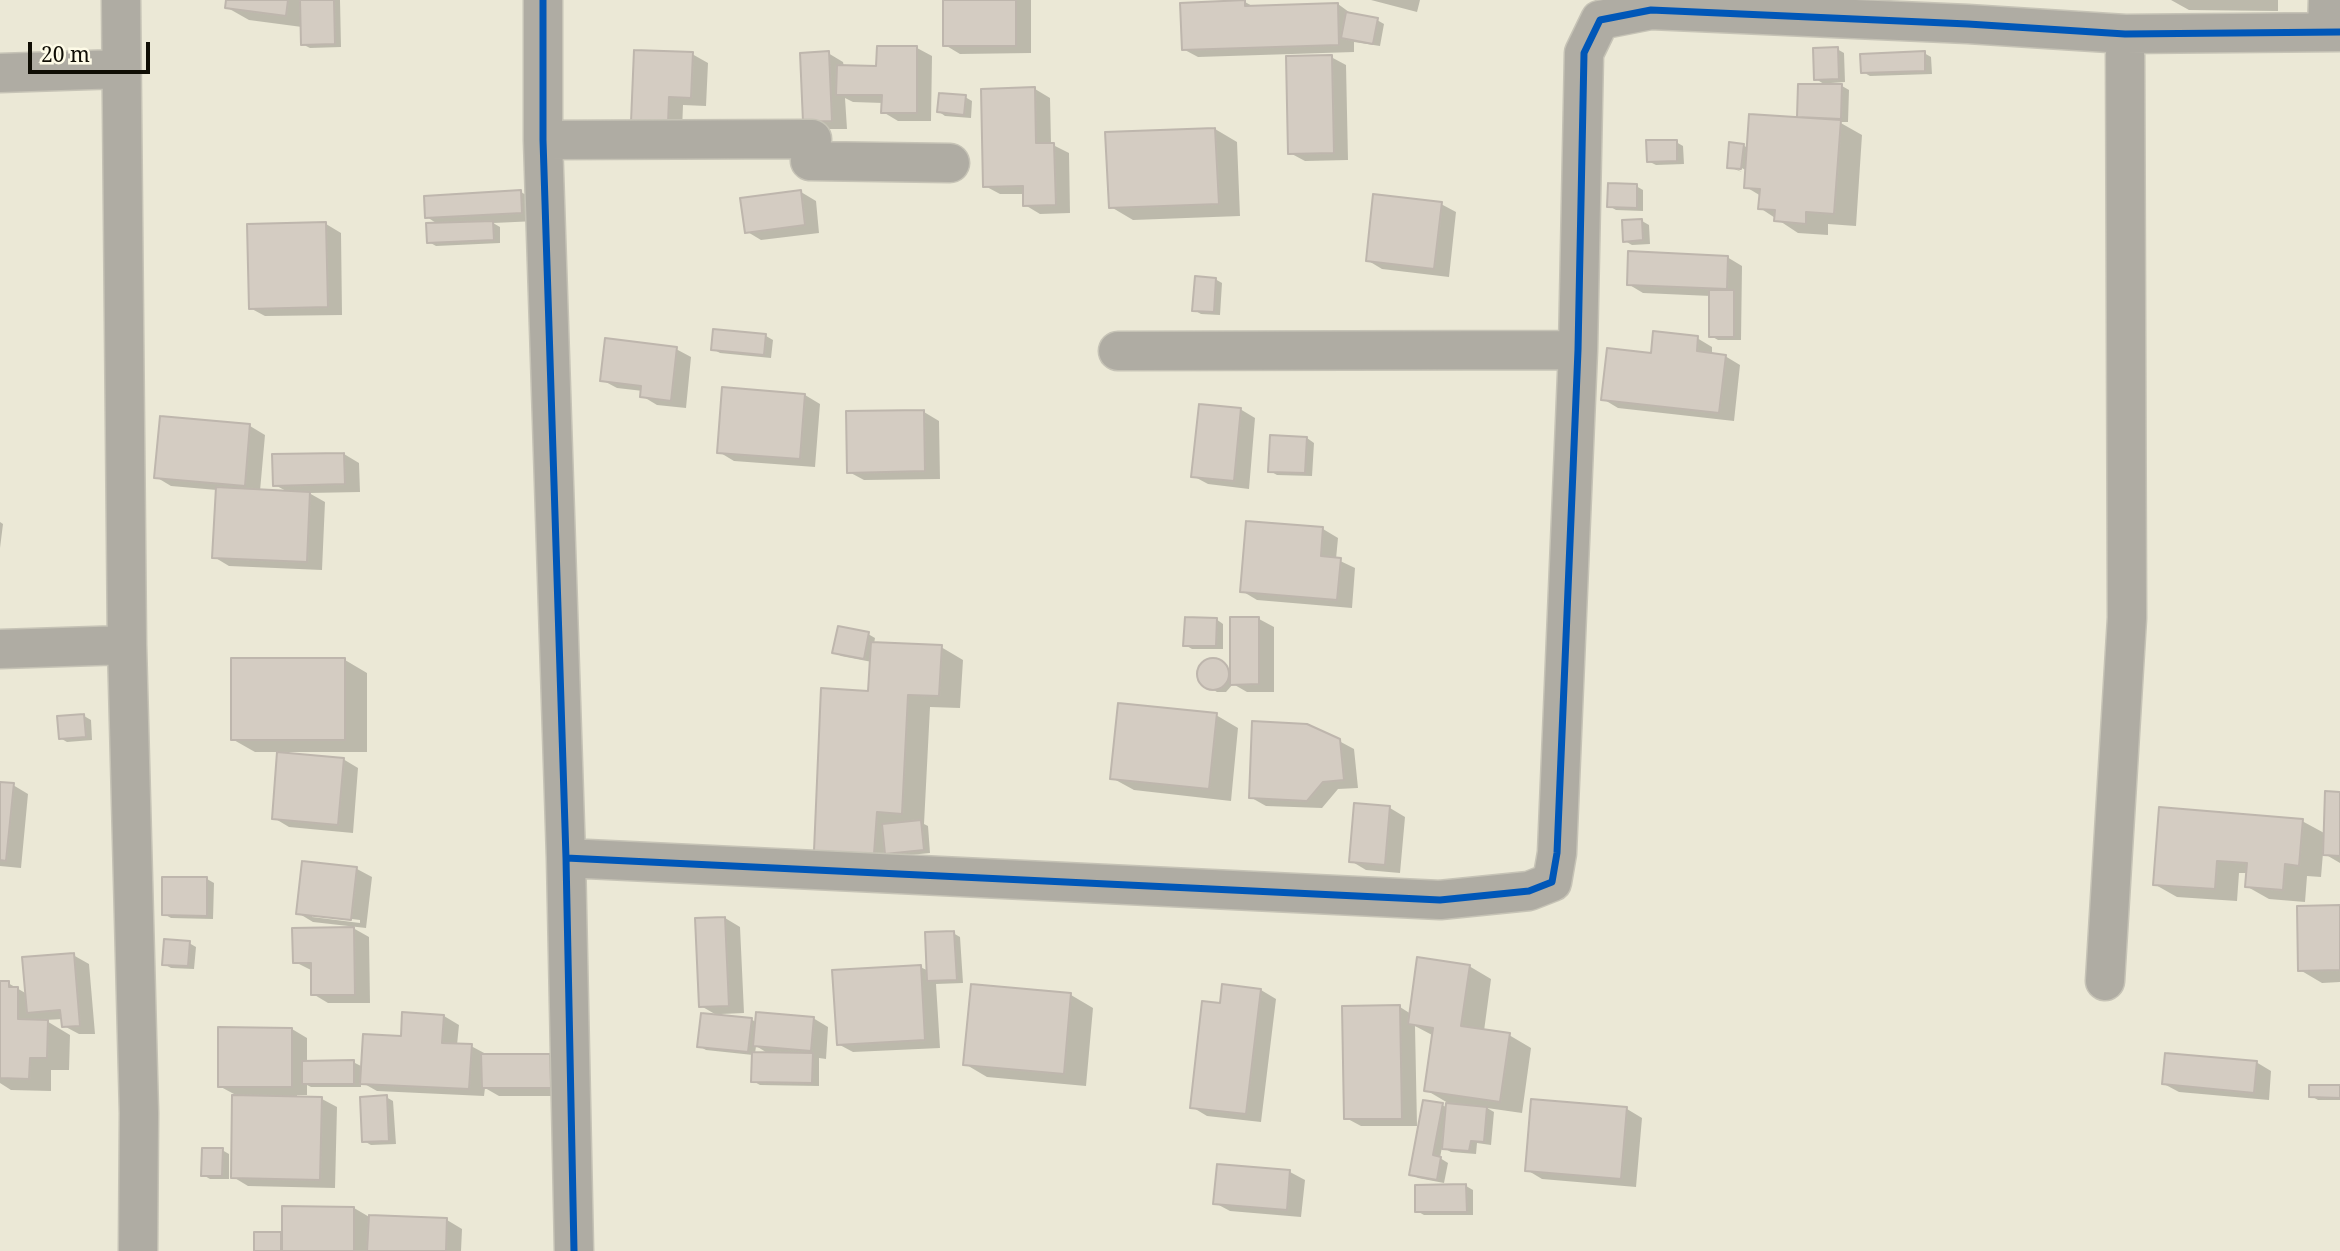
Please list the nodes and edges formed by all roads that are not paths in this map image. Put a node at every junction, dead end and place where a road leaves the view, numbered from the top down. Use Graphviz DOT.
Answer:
graph roads {
  1 [pos="121,0"];
  2 [pos="543,0"];
  3 [pos="1969,12"];
  4 [pos="2332,21"];
  5 [pos="2125,34"];
  6 [pos="121,69"];
  7 [pos="0,73"];
  8 [pos="543,140"];
  9 [pos="950,163"];
  10 [pos="1578,350"];
  11 [pos="1118,351"];
  12 [pos="127,645"];
  13 [pos="0,649"];
  14 [pos="566,858"];
  15 [pos="2105,981"];
  16 [pos="138,1251"];
  17 [pos="574,1251"];
  1 -- 6 [label="street"];
  2 -- 8 [label="street"];
  3 -- 5 [label="street"];
  3 -- 10 [label="street"];
  4 -- 5 [label="street"];
  5 -- 15 [label="street"];
  6 -- 7 [label="street"];
  6 -- 12 [label="street"];
  8 -- 9 [label="street"];
  8 -- 14 [label="street"];
  10 -- 11 [label="street"];
  10 -- 14 [label="street"];
  12 -- 13 [label="street"];
  12 -- 16 [label="street"];
  14 -- 17 [label="street"];
}
